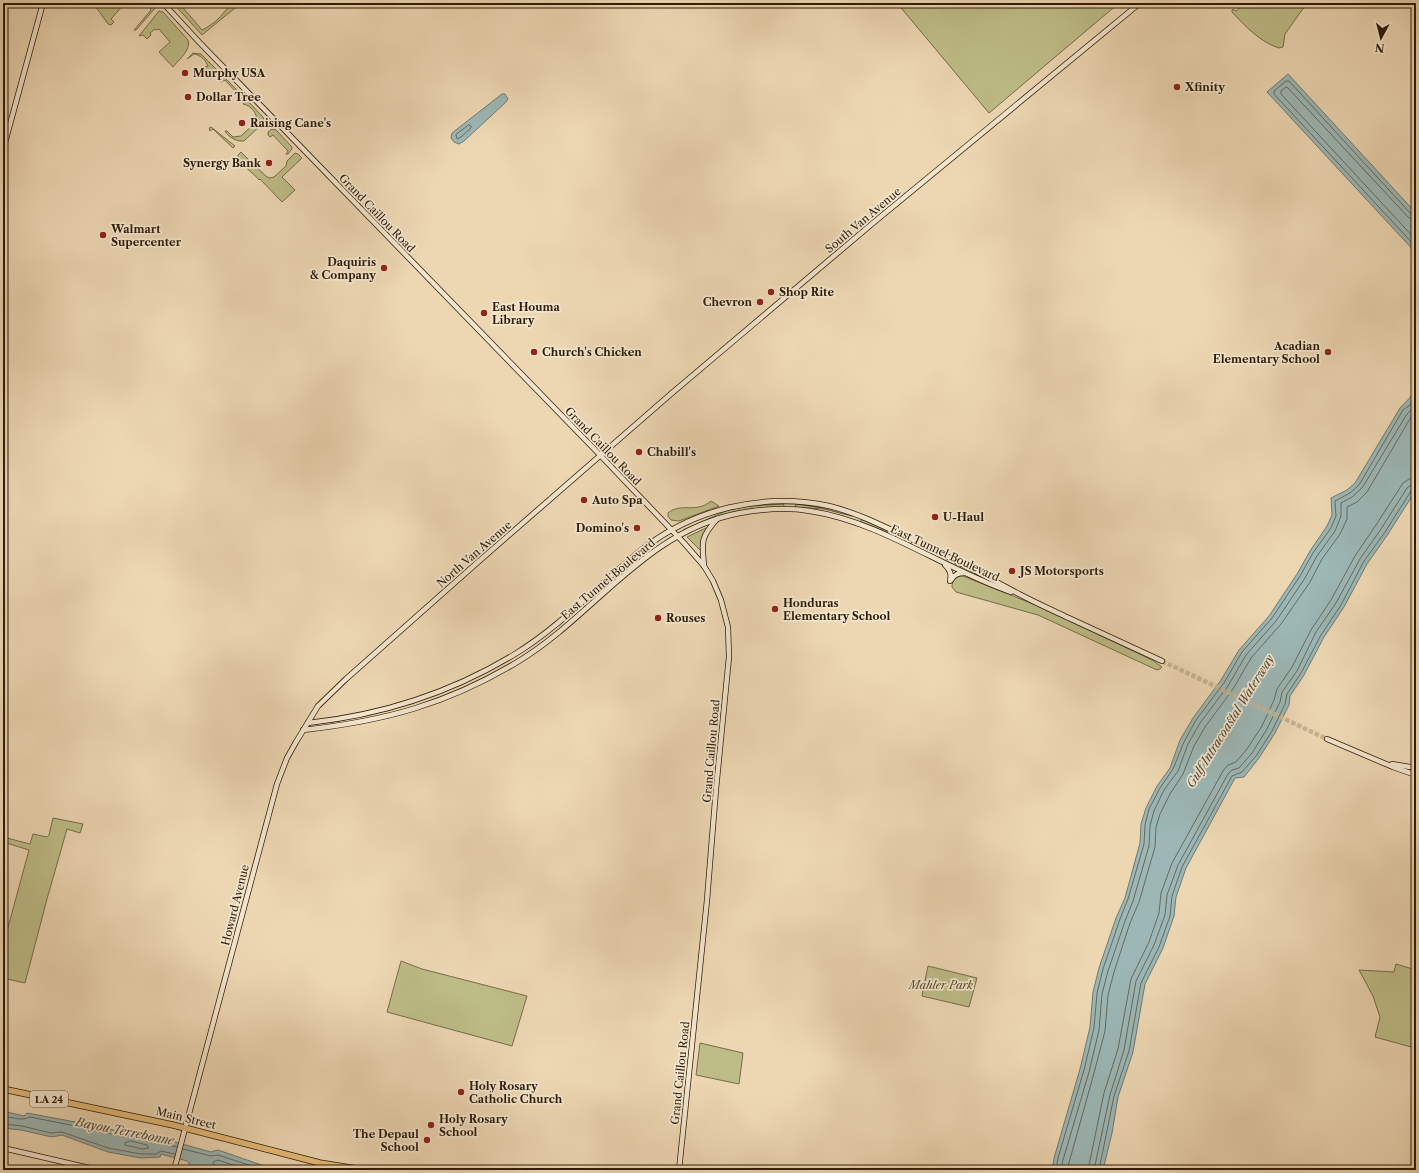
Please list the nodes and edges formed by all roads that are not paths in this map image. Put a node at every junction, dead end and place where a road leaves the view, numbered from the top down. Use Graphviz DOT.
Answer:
graph roads {
  1 [pos="43,3"];
  2 [pos="163,3"];
  3 [pos="1140,3"];
  4 [pos="3,150"];
  5 [pos="602,456"];
  6 [pos="717,519"];
  7 [pos="671,530"];
  8 [pos="677,536"];
  9 [pos="916,541"];
  10 [pos="900,542"];
  11 [pos="928,547"];
  12 [pos="915,549"];
  13 [pos="941,561"];
  14 [pos="704,566"];
  15 [pos="967,573"];
  16 [pos="1020,595"];
  17 [pos="1162,661"];
  18 [pos="360,667"];
  19 [pos="308,723"];
  20 [pos="303,730"];
  21 [pos="1327,739"];
  22 [pos="1383,762"];
  23 [pos="1416,768"];
  24 [pos="1416,775"];
  25 [pos="3,1089"];
  26 [pos="185,1128"];
  27 [pos="3,1148"];
  28 [pos="174,1168"];
  29 [pos="98,1170"];
  30 [pos="364,1170"];
  31 [pos="680,1170"];
  1 -- 4 [label="main road"];
  2 -- 5 [label="main road, Grand Caillou Road"];
  3 -- 5 [label="main road, South Van Avenue"];
  5 -- 7 [label="main road, Grand Caillou Road"];
  5 -- 18 [label="main road, North Van Avenue"];
  6 -- 8 [label="main road, East Tunnel Boulevard"];
  6 -- 10 [label="main road, East Tunnel Boulevard"];
  6 -- 14 [label="main road"];
  7 -- 8 [label="main road, Grand Caillou Road"];
  7 -- 9 [label="main road, East Tunnel Boulevard"];
  7 -- 19 [label="main road, East Tunnel Boulevard"];
  8 -- 14 [label="main road, Grand Caillou Road"];
  8 -- 20 [label="main road, East Tunnel Boulevard"];
  9 -- 10 [label="main road"];
  9 -- 11 [label="main road, East Tunnel Boulevard"];
  10 -- 12 [label="main road, East Tunnel Boulevard"];
  11 -- 12 [label="main road"];
  11 -- 16 [label="main road, East Tunnel Boulevard"];
  12 -- 13 [label="main road, East Tunnel Boulevard"];
  13 -- 15 [label="main road, East Tunnel Boulevard"];
  13 -- 15 [label="main road"];
  14 -- 31 [label="main road, Grand Caillou Road"];
  15 -- 16 [label="main road, East Tunnel Boulevard"];
  16 -- 17 [label="main road, East Tunnel Boulevard"];
  18 -- 19 [label="main road, Howard Avenue"];
  19 -- 20 [label="main road, Howard Avenue"];
  20 -- 26 [label="main road, Howard Avenue"];
  21 -- 22 [label="main road"];
  22 -- 23 [label="main road"];
  22 -- 24 [label="main road"];
  25 -- 26 [label="main road, Main Street / LA 24"];
  26 -- 28 [label="main road, Howard Avenue"];
  26 -- 30 [label="main road, Main Street / LA 24"];
  27 -- 29 [label="main road"];
}
